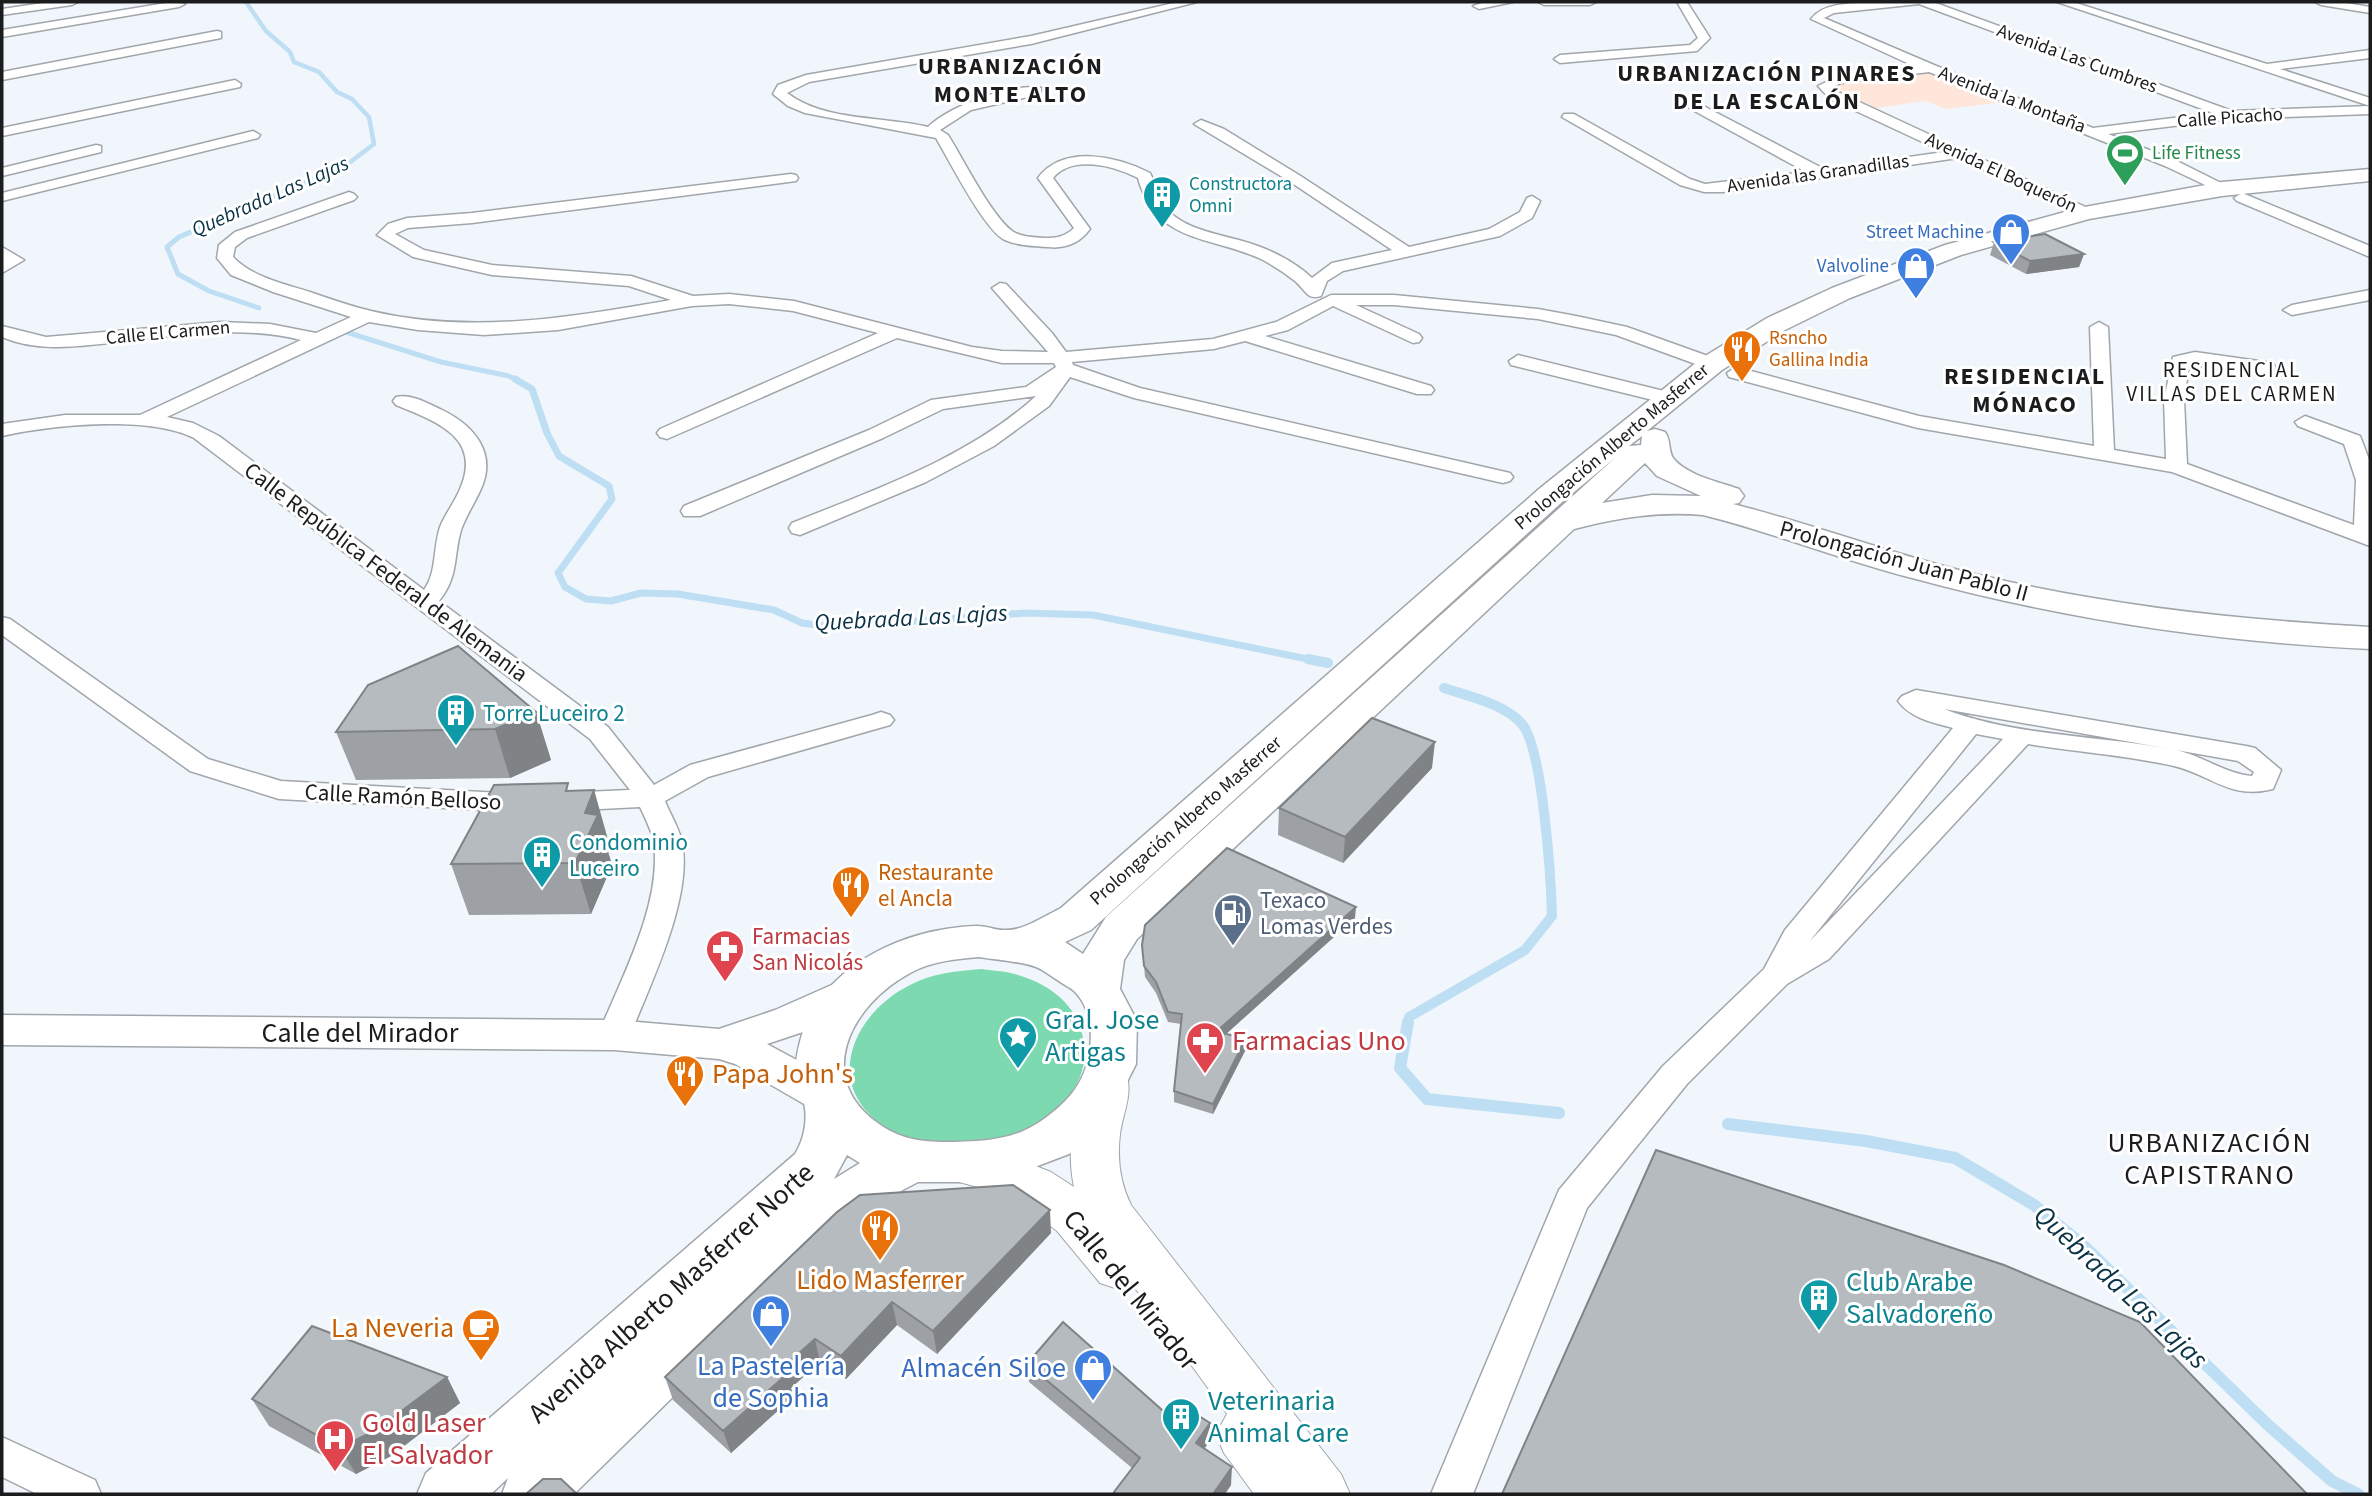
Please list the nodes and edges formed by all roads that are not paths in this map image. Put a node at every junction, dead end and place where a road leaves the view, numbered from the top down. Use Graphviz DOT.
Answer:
graph roads {
  1 [pos="72,2"];
  2 [pos="1191,2"];
  3 [pos="1507,2"];
  4 [pos="1544,2"];
  5 [pos="1590,2"];
  6 [pos="1682,2"];
  7 [pos="1915,2"];
  8 [pos="1923,2"];
  9 [pos="2063,2"];
  10 [pos="2321,2"];
  11 [pos="179,4"];
  12 [pos="1479,6"];
  13 [pos="2370,10"];
  14 [pos="2,12"];
  15 [pos="2,34"];
  16 [pos="216,35"];
  17 [pos="2370,54"];
  18 [pos="1560,60"];
  19 [pos="2263,67"];
  20 [pos="1930,68"];
  21 [pos="2,76"];
  22 [pos="235,83"];
  23 [pos="1036,91"];
  24 [pos="2370,103"];
  25 [pos="1695,105"];
  26 [pos="2370,110"];
  27 [pos="2231,116"];
  28 [pos="1569,117"];
  29 [pos="1201,124"];
  30 [pos="932,131"];
  31 [pos="2090,131"];
  32 [pos="2,132"];
  33 [pos="253,135"];
  34 [pos="96,149"];
  35 [pos="1959,154"];
  36 [pos="2,172"];
  37 [pos="1820,173"];
  38 [pos="2370,175"];
  39 [pos="791,178"];
  40 [pos="2370,184"];
  41 [pos="2232,194"];
  42 [pos="2,197"];
  43 [pos="349,197"];
  44 [pos="1532,201"];
  45 [pos="2087,213"];
  46 [pos="2,251"];
  47 [pos="1404,251"];
  48 [pos="2370,252"];
  49 [pos="2,268"];
  50 [pos="1000,288"];
  51 [pos="2370,295"];
  52 [pos="1323,296"];
  53 [pos="312,299"];
  54 [pos="692,301"];
  55 [pos="2292,310"];
  56 [pos="367,316"];
  57 [pos="263,326"];
  58 [pos="2099,327"];
  59 [pos="894,333"];
  60 [pos="9,335"];
  61 [pos="1249,337"];
  62 [pos="1413,338"];
  63 [pos="318,339"];
  64 [pos="1518,361"];
  65 [pos="1063,363"];
  66 [pos="2266,367"];
  67 [pos="1724,368"];
  68 [pos="1424,390"];
  69 [pos="1669,398"];
  70 [pos="403,401"];
  71 [pos="145,420"];
  72 [pos="2305,422"];
  73 [pos="4,426"];
  74 [pos="667,433"];
  75 [pos="1655,438"];
  76 [pos="2364,452"];
  77 [pos="2104,454"];
  78 [pos="2177,467"];
  79 [pos="1503,477"];
  80 [pos="692,511"];
  81 [pos="1566,521"];
  82 [pos="800,528"];
  83 [pos="2367,538"];
  84 [pos="426,603"];
  85 [pos="2370,623"];
  86 [pos="2,624"];
  87 [pos="2370,638"];
  88 [pos="881,720"];
  89 [pos="1970,724"];
  90 [pos="2022,735"];
  91 [pos="650,798"];
  92 [pos="1014,944"];
  93 [pos="1776,976"];
  94 [pos="856,988"];
  95 [pos="1098,988"];
  96 [pos="2,1030"];
  97 [pos="614,1035"];
  98 [pos="719,1044"];
  99 [pos="1109,1078"];
  100 [pos="828,1099"];
  101 [pos="940,1163"];
  102 [pos="2,1456"];
  103 [pos="80,1494"];
  104 [pos="447,1494"];
  105 [pos="532,1494"];
  106 [pos="1288,1494"];
  107 [pos="1321,1494"];
  108 [pos="1452,1494"];
  1 -- 14 [label="street"];
  2 -- 30 [label="street"];
  3 -- 12 [label="street"];
  4 -- 5 [label="street"];
  6 -- 18 [label="street"];
  7 -- 20 [label="street, Avenida la Montaña"];
  8 -- 27 [label="street, Avenida Las Cumbres"];
  9 -- 19 [label="street"];
  10 -- 13 [label="street"];
  11 -- 15 [label="street"];
  16 -- 21 [label="street"];
  17 -- 19 [label="street"];
  19 -- 24 [label="street"];
  20 -- 31 [label="street, Avenida la Montaña"];
  20 -- 35 [label="street, Avenida El Boquerón"];
  22 -- 32 [label="street"];
  23 -- 30 [label="street"];
  25 -- 37 [label="street"];
  26 -- 27 [label="street, Calle Picacho"];
  27 -- 31 [label="street, Calle Picacho"];
  28 -- 37 [label="street, Avenida las Granadillas"];
  29 -- 47 [label="street"];
  30 -- 52 [label="street"];
  31 -- 41 [label="street, Avenida la Montaña"];
  33 -- 42 [label="street"];
  34 -- 36 [label="street"];
  35 -- 37 [label="street, Avenida las Granadillas"];
  35 -- 45 [label="street, Avenida El Boquerón"];
  38 -- 41 [label="main road, Prolongación Alberto Masferrer"];
  39 -- 54 [label="street"];
  40 -- 41 [label="main road, Prolongación Alberto Masferrer"];
  41 -- 45 [label="main road, Prolongación Alberto Masferrer"];
  41 -- 48 [label="street"];
  41 -- 67 [label="main road, Prolongación Alberto Masferrer"];
  43 -- 53 [label="street"];
  44 -- 47 [label="street"];
  45 -- 67 [label="main road, Prolongación Alberto Masferrer"];
  46 -- 49 [label="street"];
  47 -- 52 [label="street"];
  50 -- 65 [label="street"];
  51 -- 55 [label="street"];
  52 -- 61 [label="street"];
  52 -- 62 [label="street"];
  52 -- 67 [label="street"];
  53 -- 56 [label="street"];
  53 -- 57 [label="street"];
  54 -- 56 [label="street"];
  54 -- 59 [label="street"];
  56 -- 63 [label="street"];
  57 -- 60 [label="street, Calle El Carmen"];
  57 -- 63 [label="street, Calle El Carmen"];
  58 -- 77 [label="street"];
  59 -- 65 [label="street"];
  59 -- 74 [label="street"];
  61 -- 65 [label="street"];
  61 -- 68 [label="street"];
  63 -- 71 [label="street"];
  64 -- 69 [label="street"];
  65 -- 79 [label="street"];
  65 -- 80 [label="street"];
  65 -- 82 [label="street"];
  66 -- 78 [label="street"];
  67 -- 69 [label="main road, Prolongación Alberto Masferrer"];
  67 -- 75 [label="main road, Prolongación Alberto Masferrer"];
  67 -- 77 [label="street"];
  69 -- 92 [label="main road, Prolongación Alberto Masferrer"];
  70 -- 84 [label="street"];
  71 -- 73 [label="street, Calle República Federal de Alemania"];
  71 -- 84 [label="street, Calle República Federal de Alemania"];
  72 -- 76 [label="street"];
  75 -- 81 [label="main road, Prolongación Alberto Masferrer"];
  75 -- 85 [label="main road"];
  76 -- 83 [label="street"];
  77 -- 78 [label="street"];
  78 -- 83 [label="street"];
  81 -- 87 [label="main road, Prolongación Juan Pablo II"];
  81 -- 95 [label="main road, Prolongación Alberto Masferrer"];
  84 -- 91 [label="street, Calle República Federal de Alemania"];
  86 -- 91 [label="street, Calle Ramón Belloso"];
  88 -- 91 [label="street, Calle Ramón Belloso"];
  89 -- 90 [label="street"];
  89 -- 90 [label="street"];
  89 -- 93 [label="street"];
  90 -- 93 [label="street"];
  91 -- 97 [label="street, Calle República Federal de Alemania"];
  92 -- 94 [label="main road, Avenida Alberto Masferrer Norte"];
  92 -- 95 [label="main road"];
  93 -- 108 [label="street"];
  94 -- 98 [label="street, Calle del Mirador"];
  94 -- 100 [label="main road, Avenida Alberto Masferrer Norte"];
  95 -- 99 [label="main road, Avenida Alberto Masferrer Norte"];
  96 -- 97 [label="street, Calle del Mirador"];
  97 -- 98 [label="street, Calle del Mirador"];
  98 -- 100 [label="street, Calle del Mirador"];
  99 -- 101 [label="main road, Avenida Alberto Masferrer Norte"];
  99 -- 107 [label="main road, Calle del Mirador"];
  100 -- 101 [label="main road"];
  100 -- 104 [label="main road, Avenida Alberto Masferrer Norte"];
  101 -- 105 [label="main road, Avenida Alberto Masferrer Norte"];
  101 -- 106 [label="main road, Calle del Mirador"];
  102 -- 103 [label="street"];
}
